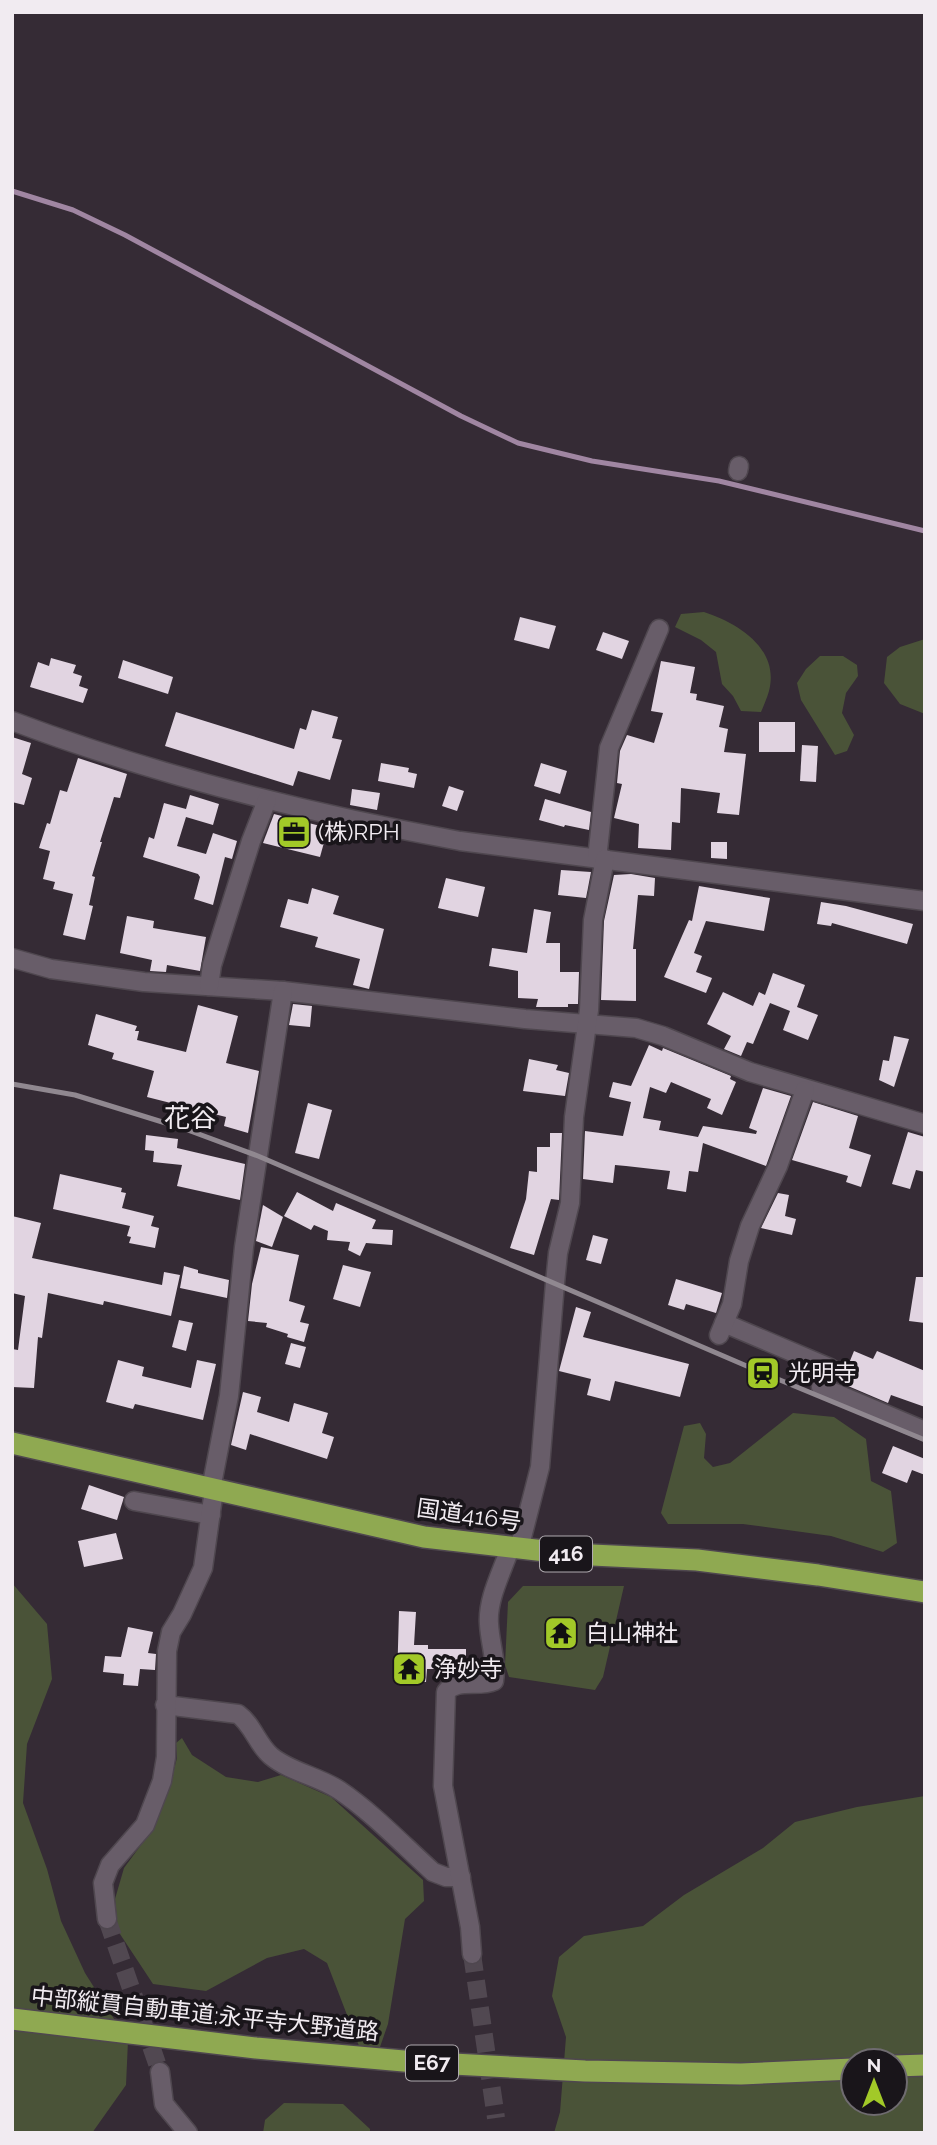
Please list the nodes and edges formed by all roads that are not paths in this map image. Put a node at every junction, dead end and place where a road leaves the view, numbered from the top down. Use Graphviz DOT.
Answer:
graph roads {
  1 [pos="659,629"];
  2 [pos="12,721"];
  3 [pos="267,800"];
  4 [pos="601,859"];
  5 [pos="925,901"];
  6 [pos="12,958"];
  7 [pos="209,986"];
  8 [pos="283,990"];
  9 [pos="586,1024"];
  10 [pos="805,1090"];
  11 [pos="925,1124"];
  12 [pos="925,1431"];
  13 [pos="12,1443"];
  14 [pos="212,1490"];
  15 [pos="134,1501"];
  16 [pos="211,1515"];
  17 [pos="515,1549"];
  18 [pos="925,1592"];
  19 [pos="165,1705"];
  20 [pos="461,1877"];
  21 [pos="107,1919"];
  22 [pos="472,1954"];
  23 [pos="12,2019"];
  24 [pos="839,2069"];
  25 [pos="160,2072"];
  26 [pos="188,2133"];
  1 -- 4 [label="street"];
  2 -- 3 [label="street"];
  3 -- 4 [label="street"];
  3 -- 7 [label="street"];
  4 -- 5 [label="street"];
  4 -- 9 [label="street"];
  6 -- 7 [label="street"];
  7 -- 8 [label="street"];
  8 -- 9 [label="street"];
  8 -- 14 [label="street"];
  9 -- 10 [label="street"];
  9 -- 17 [label="street"];
  10 -- 11 [label="street"];
  10 -- 12 [label="street"];
  13 -- 14 [label="highway, 国道416号 / 416"];
  14 -- 16 [label="street"];
  14 -- 17 [label="highway, 国道416号 / 416"];
  15 -- 16 [label="street"];
  16 -- 19 [label="street"];
  17 -- 18 [label="highway, 国道416号 / 416"];
  17 -- 20 [label="street"];
  19 -- 20 [label="street"];
  19 -- 21 [label="street"];
  20 -- 22 [label="street"];
  23 -- 24 [label="highway, 中部縦貫自動車道;永平寺大野道路 / E67"];
  25 -- 26 [label="street"];
}
